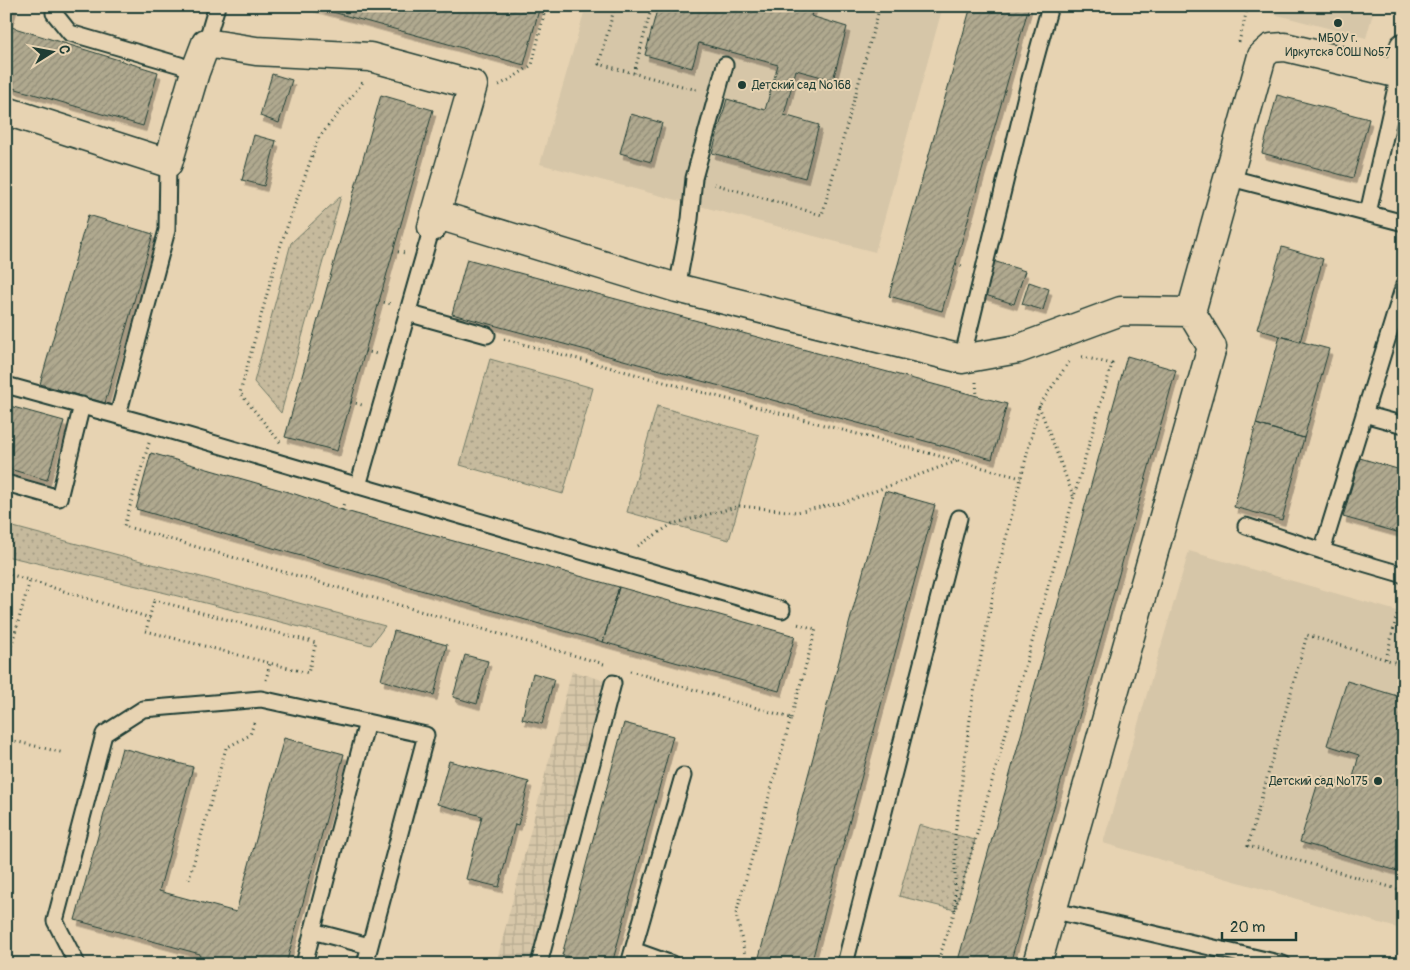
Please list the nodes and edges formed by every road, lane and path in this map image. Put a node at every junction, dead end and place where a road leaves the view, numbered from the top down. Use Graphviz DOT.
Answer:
graph roads {
  1 [pos="56,6"];
  2 [pos="217,6"];
  3 [pos="546,6"];
  4 [pos="616,6"];
  5 [pos="652,6"];
  6 [pos="880,6"];
  7 [pos="1050,6"];
  8 [pos="206,43"];
  9 [pos="1404,47"];
  10 [pos="725,66"];
  11 [pos="195,72"];
  12 [pos="634,73"];
  13 [pos="1399,74"];
  14 [pos="364,80"];
  15 [pos="717,96"];
  16 [pos="469,99"];
  17 [pos="6,111"];
  18 [pos="168,163"];
  19 [pos="1227,177"];
  20 [pos="694,178"];
  21 [pos="1368,213"];
  22 [pos="433,220"];
  23 [pos="1404,223"];
  24 [pos="956,264"];
  25 [pos="965,267"];
  26 [pos="1404,285"];
  27 [pos="677,288"];
  28 [pos="1191,312"];
  29 [pos="407,313"];
  30 [pos="486,335"];
  31 [pos="1082,350"];
  32 [pos="1074,354"];
  33 [pos="962,360"];
  34 [pos="976,382"];
  35 [pos="6,385"];
  36 [pos="977,396"];
  37 [pos="82,405"];
  38 [pos="1039,406"];
  39 [pos="1364,414"];
  40 [pos="118,415"];
  41 [pos="1404,425"];
  42 [pos="154,426"];
  43 [pos="281,443"];
  44 [pos="957,461"];
  45 [pos="1021,478"];
  46 [pos="6,483"];
  47 [pos="358,486"];
  48 [pos="1074,498"];
  49 [pos="960,518"];
  50 [pos="1246,526"];
  51 [pos="1322,551"];
  52 [pos="615,561"];
  53 [pos="6,573"];
  54 [pos="1404,575"];
  55 [pos="30,580"];
  56 [pos="1398,611"];
  57 [pos="785,616"];
  58 [pos="150,618"];
  59 [pos="1386,659"];
  60 [pos="270,664"];
  61 [pos="6,665"];
  62 [pos="607,665"];
  63 [pos="1404,665"];
  64 [pos="625,670"];
  65 [pos="613,683"];
  66 [pos="261,699"];
  67 [pos="791,718"];
  68 [pos="367,722"];
  69 [pos="6,738"];
  70 [pos="64,753"];
  71 [pos="682,776"];
  72 [pos="189,879"];
  73 [pos="1404,891"];
  74 [pos="955,910"];
  75 [pos="1051,910"];
  76 [pos="312,931"];
  77 [pos="369,946"];
  78 [pos="631,957"];
  79 [pos="77,964"];
  80 [pos="304,964"];
  81 [pos="365,964"];
  82 [pos="539,964"];
  83 [pos="672,964"];
  84 [pos="747,964"];
  85 [pos="845,964"];
  86 [pos="937,964"];
  87 [pos="1037,964"];
  88 [pos="1283,964"];
  1 -- 11 [label="lane"];
  2 -- 8 [label="lane"];
  3 -- 16 [label="path"];
  4 -- 12 [label="path"];
  5 -- 12 [label="path"];
  6 -- 20 [label="path"];
  7 -- 33 [label="lane"];
  8 -- 11 [label="street"];
  8 -- 16 [label="street"];
  9 -- 13 [label="street"];
  10 -- 15 [label="lane"];
  11 -- 18 [label="street"];
  12 -- 15 [label="path"];
  13 -- 19 [label="street"];
  13 -- 21 [label="lane"];
  14 -- 43 [label="path"];
  15 -- 20 [label="lane"];
  16 -- 22 [label="street"];
  17 -- 18 [label="street"];
  18 -- 40 [label="lane"];
  19 -- 21 [label="lane"];
  19 -- 28 [label="street"];
  20 -- 27 [label="lane"];
  21 -- 23 [label="lane"];
  22 -- 27 [label="street"];
  22 -- 29 [label="lane"];
  24 -- 25 [label="path"];
  26 -- 39 [label="lane"];
  27 -- 33 [label="street"];
  28 -- 33 [label="street"];
  28 -- 75 [label="street"];
  29 -- 30 [label="lane"];
  29 -- 47 [label="lane"];
  30 -- 44 [label="path"];
  31 -- 32 [label="path"];
  32 -- 38 [label="path"];
  32 -- 48 [label="path"];
  34 -- 36 [label="path"];
  35 -- 37 [label="lane"];
  37 -- 40 [label="lane"];
  37 -- 46 [label="lane"];
  38 -- 45 [label="path"];
  38 -- 48 [label="path"];
  39 -- 41 [label="lane"];
  39 -- 51 [label="lane"];
  40 -- 42 [label="lane"];
  42 -- 47 [label="lane"];
  42 -- 62 [label="path"];
  44 -- 45 [label="path"];
  44 -- 52 [label="path"];
  45 -- 74 [label="path"];
  47 -- 52 [label="lane"];
  48 -- 74 [label="path"];
  49 -- 85 [label="lane"];
  50 -- 51 [label="lane"];
  51 -- 54 [label="lane"];
  52 -- 57 [label="lane"];
  53 -- 55 [label="path"];
  55 -- 58 [label="path"];
  55 -- 61 [label="path"];
  56 -- 59 [label="path"];
  57 -- 67 [label="path"];
  58 -- 60 [label="path"];
  58 -- 60 [label="path"];
  59 -- 63 [label="path"];
  59 -- 73 [label="path"];
  60 -- 66 [label="path"];
  64 -- 67 [label="path"];
  65 -- 82 [label="lane"];
  66 -- 68 [label="lane"];
  66 -- 72 [label="path"];
  66 -- 79 [label="lane"];
  67 -- 84 [label="path"];
  68 -- 76 [label="lane"];
  68 -- 77 [label="lane"];
  69 -- 70 [label="path"];
  71 -- 78 [label="lane"];
  74 -- 86 [label="path"];
  75 -- 87 [label="street"];
  75 -- 88 [label="lane"];
  76 -- 77 [label="lane"];
  76 -- 80 [label="lane"];
  77 -- 81 [label="lane"];
  78 -- 83 [label="lane"];
}
